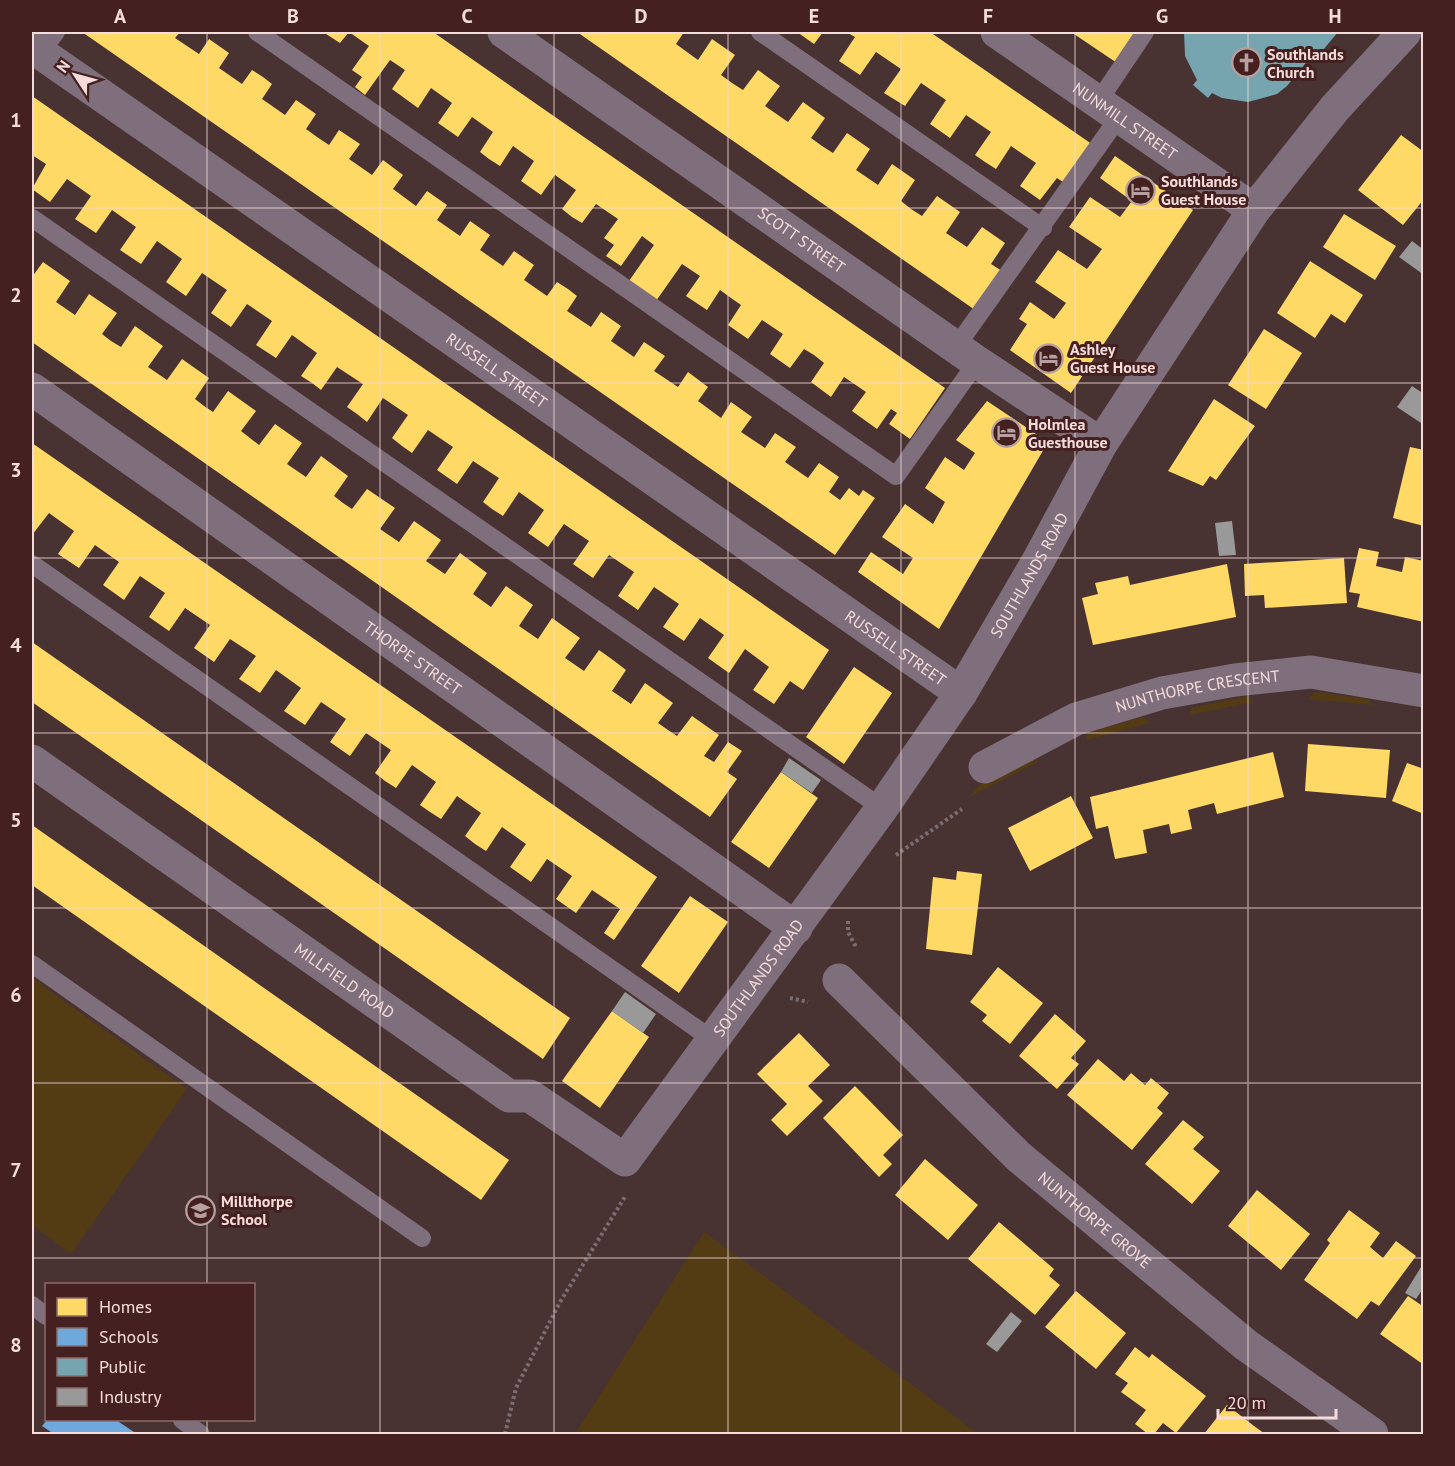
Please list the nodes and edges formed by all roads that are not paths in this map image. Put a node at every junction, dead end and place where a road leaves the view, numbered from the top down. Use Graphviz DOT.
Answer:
graph roads {
  1 [pos="257,32"];
  2 [pos="504,32"];
  3 [pos="760,32"];
  4 [pos="997,32"];
  5 [pos="1145,32"];
  6 [pos="1405,32"];
  7 [pos="42,44"];
  8 [pos="1108,110"];
  9 [pos="1254,210"];
  10 [pos="32,218"];
  11 [pos="1043,228"];
  12 [pos="967,354"];
  13 [pos="32,389"];
  14 [pos="1101,444"];
  15 [pos="32,564"];
  16 [pos="1424,692"];
  17 [pos="961,693"];
  18 [pos="32,761"];
  19 [pos="985,767"];
  20 [pos="882,808"];
  21 [pos="796,928"];
  22 [pos="32,964"];
  23 [pos="839,980"];
  24 [pos="713,1040"];
  25 [pos="653,1122"];
  26 [pos="422,1238"];
  27 [pos="32,1305"];
  28 [pos="45,1315"];
  29 [pos="185,1421"];
  30 [pos="201,1434"];
  31 [pos="1372,1434"];
  1 -- 12 [label="lane"];
  2 -- 12 [label="street, SCOTT STREET"];
  3 -- 11 [label="lane"];
  4 -- 8 [label="street, NUNMILL STREET"];
  5 -- 8 [label="lane"];
  6 -- 9 [label="street, SOUTHLANDS ROAD"];
  7 -- 17 [label="street, RUSSELL STREET"];
  8 -- 9 [label="street, NUNMILL STREET"];
  8 -- 11 [label="lane"];
  9 -- 14 [label="street, SOUTHLANDS ROAD"];
  10 -- 20 [label="lane"];
  11 -- 12 [label="lane"];
  12 -- 14 [label="street, SCOTT STREET"];
  13 -- 21 [label="street, THORPE STREET"];
  14 -- 17 [label="street, SOUTHLANDS ROAD"];
  15 -- 24 [label="lane"];
  16 -- 19 [label="street, NUNTHORPE CRESCENT"];
  17 -- 20 [label="street, SOUTHLANDS ROAD"];
  18 -- 25 [label="street, MILLFIELD ROAD"];
  20 -- 21 [label="street, SOUTHLANDS ROAD"];
  21 -- 24 [label="street, SOUTHLANDS ROAD"];
  22 -- 26 [label="lane"];
  23 -- 31 [label="street, NUNTHORPE GROVE"];
  24 -- 25 [label="street, SOUTHLANDS ROAD"];
  27 -- 28 [label="lane"];
  29 -- 30 [label="lane"];
}
